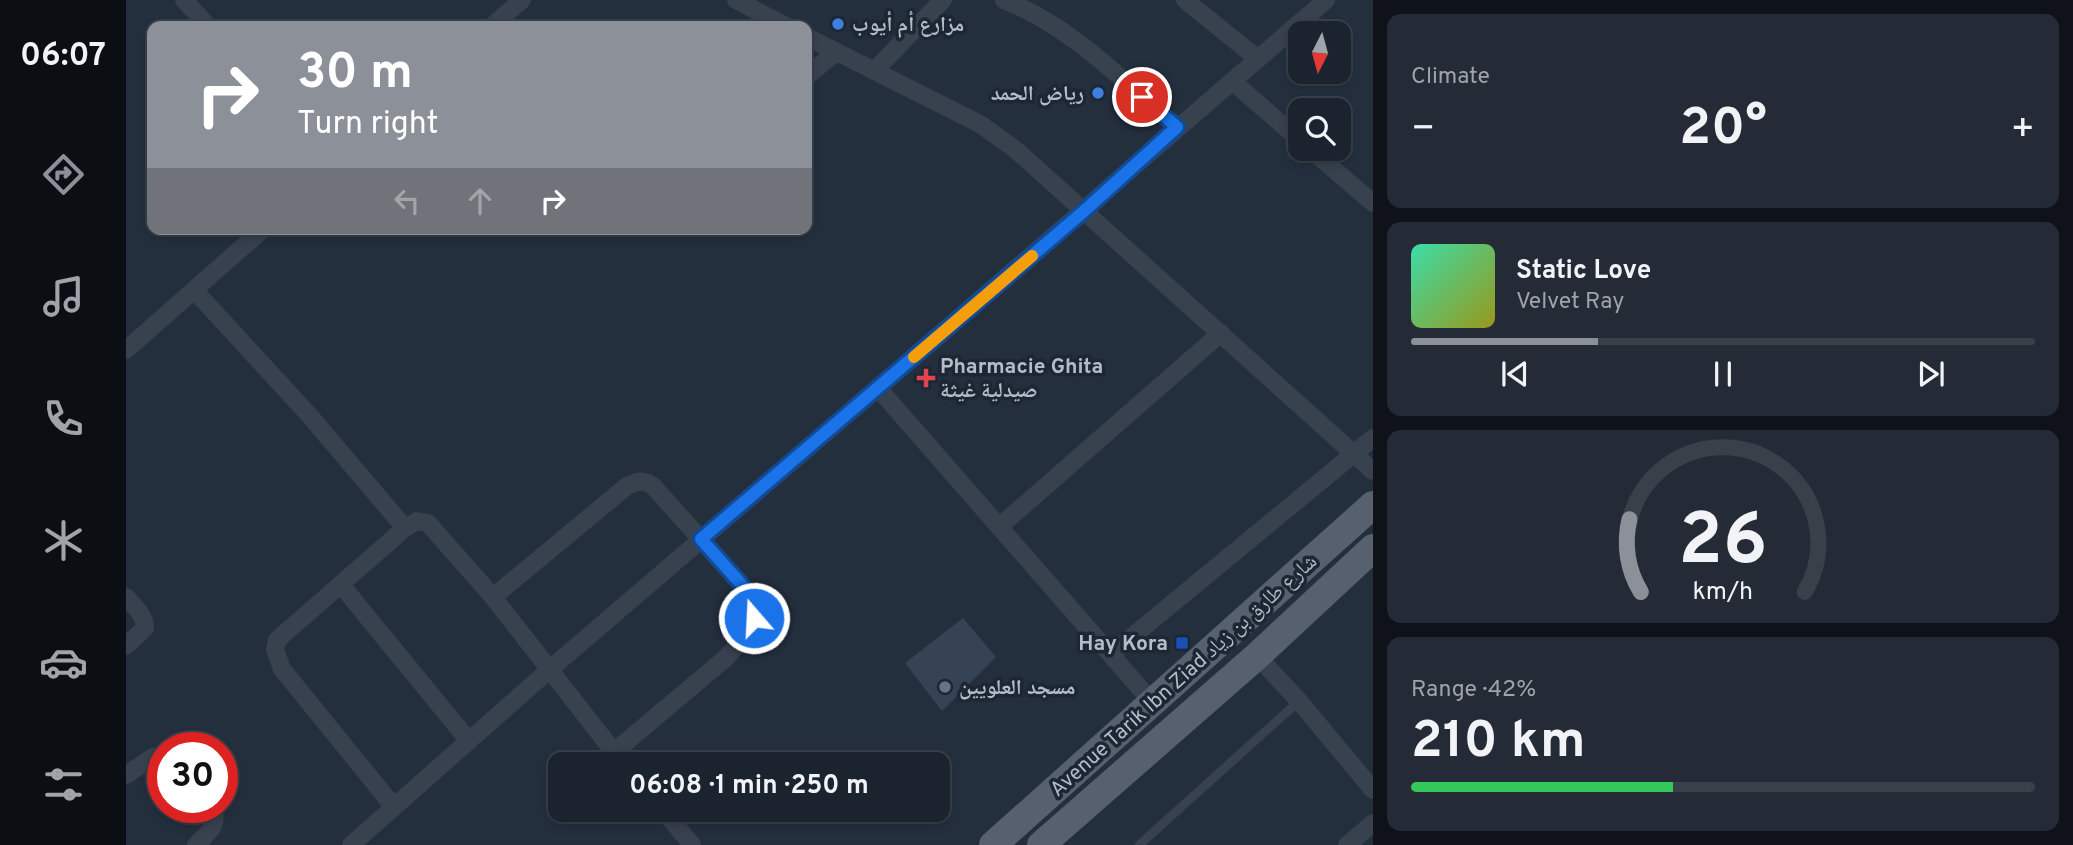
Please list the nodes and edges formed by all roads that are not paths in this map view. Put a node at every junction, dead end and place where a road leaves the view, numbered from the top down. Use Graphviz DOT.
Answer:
graph roads {
  1 [pos="184,0"];
  2 [pos="522,0"];
  3 [pos="736,0"];
  4 [pos="943,0"];
  5 [pos="1004,0"];
  6 [pos="1185,0"];
  7 [pos="1326,0"];
  8 [pos="203,21"];
  9 [pos="498,21"];
  10 [pos="776,21"];
  11 [pos="812,40"];
  12 [pos="836,52"];
  13 [pos="1258,59"];
  14 [pos="874,71"];
  15 [pos="812,72"];
  16 [pos="1233,82"];
  17 [pos="1177,127"];
  18 [pos="1288,130"];
  19 [pos="1324,161"];
  20 [pos="1373,203"];
  21 [pos="1083,212"];
  22 [pos="255,235"];
  23 [pos="194,290"];
  24 [pos="1221,333"];
  25 [pos="126,350"];
  26 [pos="878,388"];
  27 [pos="1373,438"];
  28 [pos="1354,454"];
  29 [pos="1373,471"];
  30 [pos="1373,505"];
  31 [pos="999,527"];
  32 [pos="405,528"];
  33 [pos="701,539"];
  34 [pos="1373,548"];
  35 [pos="342,586"];
  36 [pos="126,597"];
  37 [pos="493,597"];
  38 [pos="126,646"];
  39 [pos="1111,654"];
  40 [pos="1257,656"];
  41 [pos="549,670"];
  42 [pos="1299,701"];
  43 [pos="1153,703"];
  44 [pos="469,741"];
  45 [pos="613,752"];
  46 [pos="626,752"];
  47 [pos="147,761"];
  48 [pos="126,775"];
  49 [pos="1373,790"];
  50 [pos="394,807"];
  51 [pos="673,822"];
  52 [pos="1373,822"];
  53 [pos="214,823"];
  54 [pos="1350,844"];
  55 [pos="196,845"];
  56 [pos="351,845"];
  57 [pos="692,845"];
  58 [pos="993,845"];
  59 [pos="1041,845"];
  60 [pos="1139,845"];
  1 -- 8 [label="street"];
  2 -- 9 [label="street"];
  3 -- 10 [label="street"];
  4 -- 14 [label="street"];
  5 -- 17 [label="street"];
  6 -- 13 [label="street"];
  7 -- 13 [label="street"];
  11 -- 12 [label="street"];
  12 -- 14 [label="street"];
  12 -- 15 [label="street"];
  13 -- 16 [label="street"];
  14 -- 21 [label="street"];
  16 -- 17 [label="street"];
  16 -- 18 [label="street"];
  17 -- 21 [label="street"];
  19 -- 20 [label="street"];
  21 -- 24 [label="street"];
  21 -- 26 [label="street"];
  22 -- 23 [label="street"];
  23 -- 25 [label="street"];
  23 -- 32 [label="street"];
  24 -- 28 [label="street"];
  24 -- 31 [label="street"];
  26 -- 31 [label="street"];
  26 -- 33 [label="street"];
  27 -- 28 [label="street"];
  28 -- 29 [label="street"];
  28 -- 39 [label="street"];
  30 -- 43 [label="main road, Avenue Tarik Ibn Ziad شارع طارق بن زياد"];
  31 -- 39 [label="street"];
  32 -- 35 [label="street"];
  32 -- 37 [label="street"];
  33 -- 37 [label="street"];
  33 -- 41 [label="street"];
  33 -- 46 [label="street"];
  34 -- 40 [label="main road, Avenue Tarik Ibn Ziad شارع طارق بن زياد"];
  35 -- 44 [label="street"];
  35 -- 50 [label="street"];
  36 -- 38 [label="street"];
  37 -- 41 [label="street"];
  39 -- 43 [label="street"];
  40 -- 42 [label="street"];
  40 -- 59 [label="main road, Avenue Tarik Ibn Ziad شارع طارق بن زياد"];
  41 -- 44 [label="street"];
  41 -- 45 [label="street"];
  42 -- 49 [label="street"];
  42 -- 60 [label="lane"];
  43 -- 58 [label="main road, Avenue Tarik Ibn Ziad شارع طارق بن زياد"];
  44 -- 50 [label="street"];
  47 -- 48 [label="street"];
  50 -- 56 [label="street"];
  51 -- 57 [label="street"];
  52 -- 54 [label="street"];
  53 -- 55 [label="street"];
}
